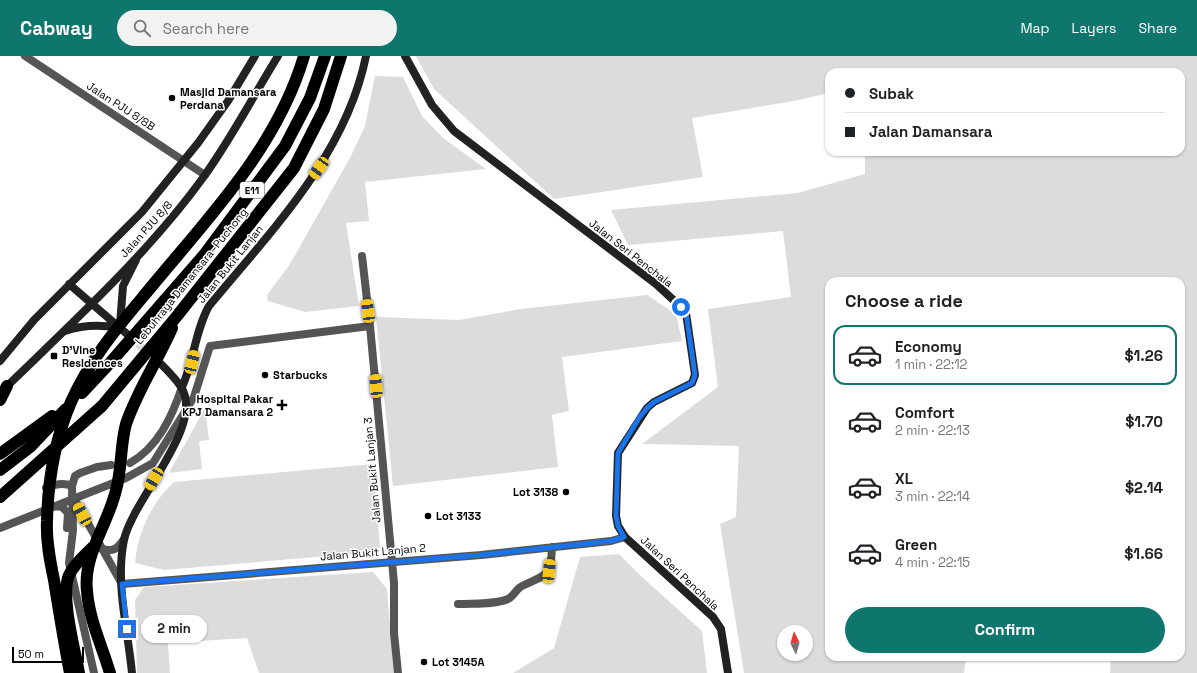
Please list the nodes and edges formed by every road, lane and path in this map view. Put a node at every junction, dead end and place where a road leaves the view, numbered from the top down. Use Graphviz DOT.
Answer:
graph roads {
  1 [pos="25,56"];
  2 [pos="255,56"];
  3 [pos="278,56"];
  4 [pos="304,56"];
  5 [pos="325,56"];
  6 [pos="341,56"];
  7 [pos="366,56"];
  8 [pos="405,56"];
  9 [pos="184,161"];
  10 [pos="205,175"];
  11 [pos="139,254"];
  12 [pos="362,256"];
  13 [pos="69,284"];
  14 [pos="91,303"];
  15 [pos="178,316"];
  16 [pos="370,326"];
  17 [pos="120,328"];
  18 [pos="62,332"];
  19 [pos="127,334"];
  20 [pos="0,361"];
  21 [pos="161,364"];
  22 [pos="182,387"];
  23 [pos="3,390"];
  24 [pos="79,396"];
  25 [pos="0,400"];
  26 [pos="154,443"];
  27 [pos="0,454"];
  28 [pos="130,463"];
  29 [pos="164,463"];
  30 [pos="111,465"];
  31 [pos="0,470"];
  32 [pos="46,488"];
  33 [pos="72,490"];
  34 [pos="0,497"];
  35 [pos="53,506"];
  36 [pos="0,528"];
  37 [pos="67,528"];
  38 [pos="624,537"];
  39 [pos="124,539"];
  40 [pos="552,547"];
  41 [pos="97,548"];
  42 [pos="391,562"];
  43 [pos="122,584"];
  44 [pos="458,604"];
  45 [pos="70,673"];
  46 [pos="79,673"];
  47 [pos="94,673"];
  48 [pos="110,673"];
  49 [pos="132,673"];
  50 [pos="398,673"];
  51 [pos="728,673"];
  1 -- 9 [label="street, Jalan PJU 8/8B"];
  2 -- 9 [label="street, Jalan PJU 8/8"];
  3 -- 10 [label="street, Jalan PJU 8/8"];
  4 -- 45 [label="highway"];
  5 -- 24 [label="highway, Lebuhraya Damansara–Puchong / E11"];
  6 -- 15 [label="highway, Lebuhraya Damansara–Puchong / E11"];
  7 -- 22 [label="street, Jalan Bukit Lanjan"];
  8 -- 38 [label="street, Jalan Seri Penchala"];
  9 -- 10 [label="street, Jalan PJU 8/8B"];
  9 -- 13 [label="street, Jalan PJU 8/8"];
  10 -- 11 [label="street, Jalan PJU 8/8"];
  11 -- 14 [label="street, Jalan PJU 8/8"];
  11 -- 17 [label="street"];
  12 -- 16 [label="street, Jalan Bukit Lanjan 3"];
  13 -- 14 [label="street"];
  13 -- 20 [label="street, Jalan PJU 8/8"];
  14 -- 17 [label="street"];
  14 -- 18 [label="street, Jalan PJU 8/8"];
  15 -- 34 [label="highway, Lebuhraya Damansara–Puchong / E11"];
  15 -- 41 [label="highway"];
  16 -- 35 [label="street"];
  16 -- 42 [label="street, Jalan Bukit Lanjan 3"];
  17 -- 18 [label="street"];
  17 -- 19 [label="street"];
  18 -- 23 [label="street, Jalan PJU 8/8"];
  21 -- 22 [label="street"];
  22 -- 26 [label="street"];
  22 -- 29 [label="street"];
  23 -- 25 [label="highway"];
  24 -- 27 [label="highway"];
  24 -- 31 [label="highway, Lebuhraya Damansara–Puchong / E11"];
  26 -- 28 [label="street"];
  26 -- 29 [label="street"];
  29 -- 39 [label="street"];
  30 -- 33 [label="street"];
  32 -- 33 [label="street"];
  33 -- 41 [label="street"];
  33 -- 47 [label="street"];
  35 -- 36 [label="street"];
  35 -- 37 [label="street"];
  38 -- 40 [label="street, Jalan Bukit Lanjan 2"];
  38 -- 51 [label="street, Jalan Seri Penchala"];
  39 -- 41 [label="street"];
  39 -- 43 [label="street"];
  40 -- 42 [label="street, Jalan Bukit Lanjan 2"];
  40 -- 44 [label="street"];
  41 -- 43 [label="street"];
  41 -- 46 [label="highway"];
  41 -- 48 [label="highway"];
  42 -- 43 [label="street, Jalan Bukit Lanjan 2"];
  42 -- 50 [label="street, Jalan Bukit Lanjan 3"];
  43 -- 49 [label="street"];
}
